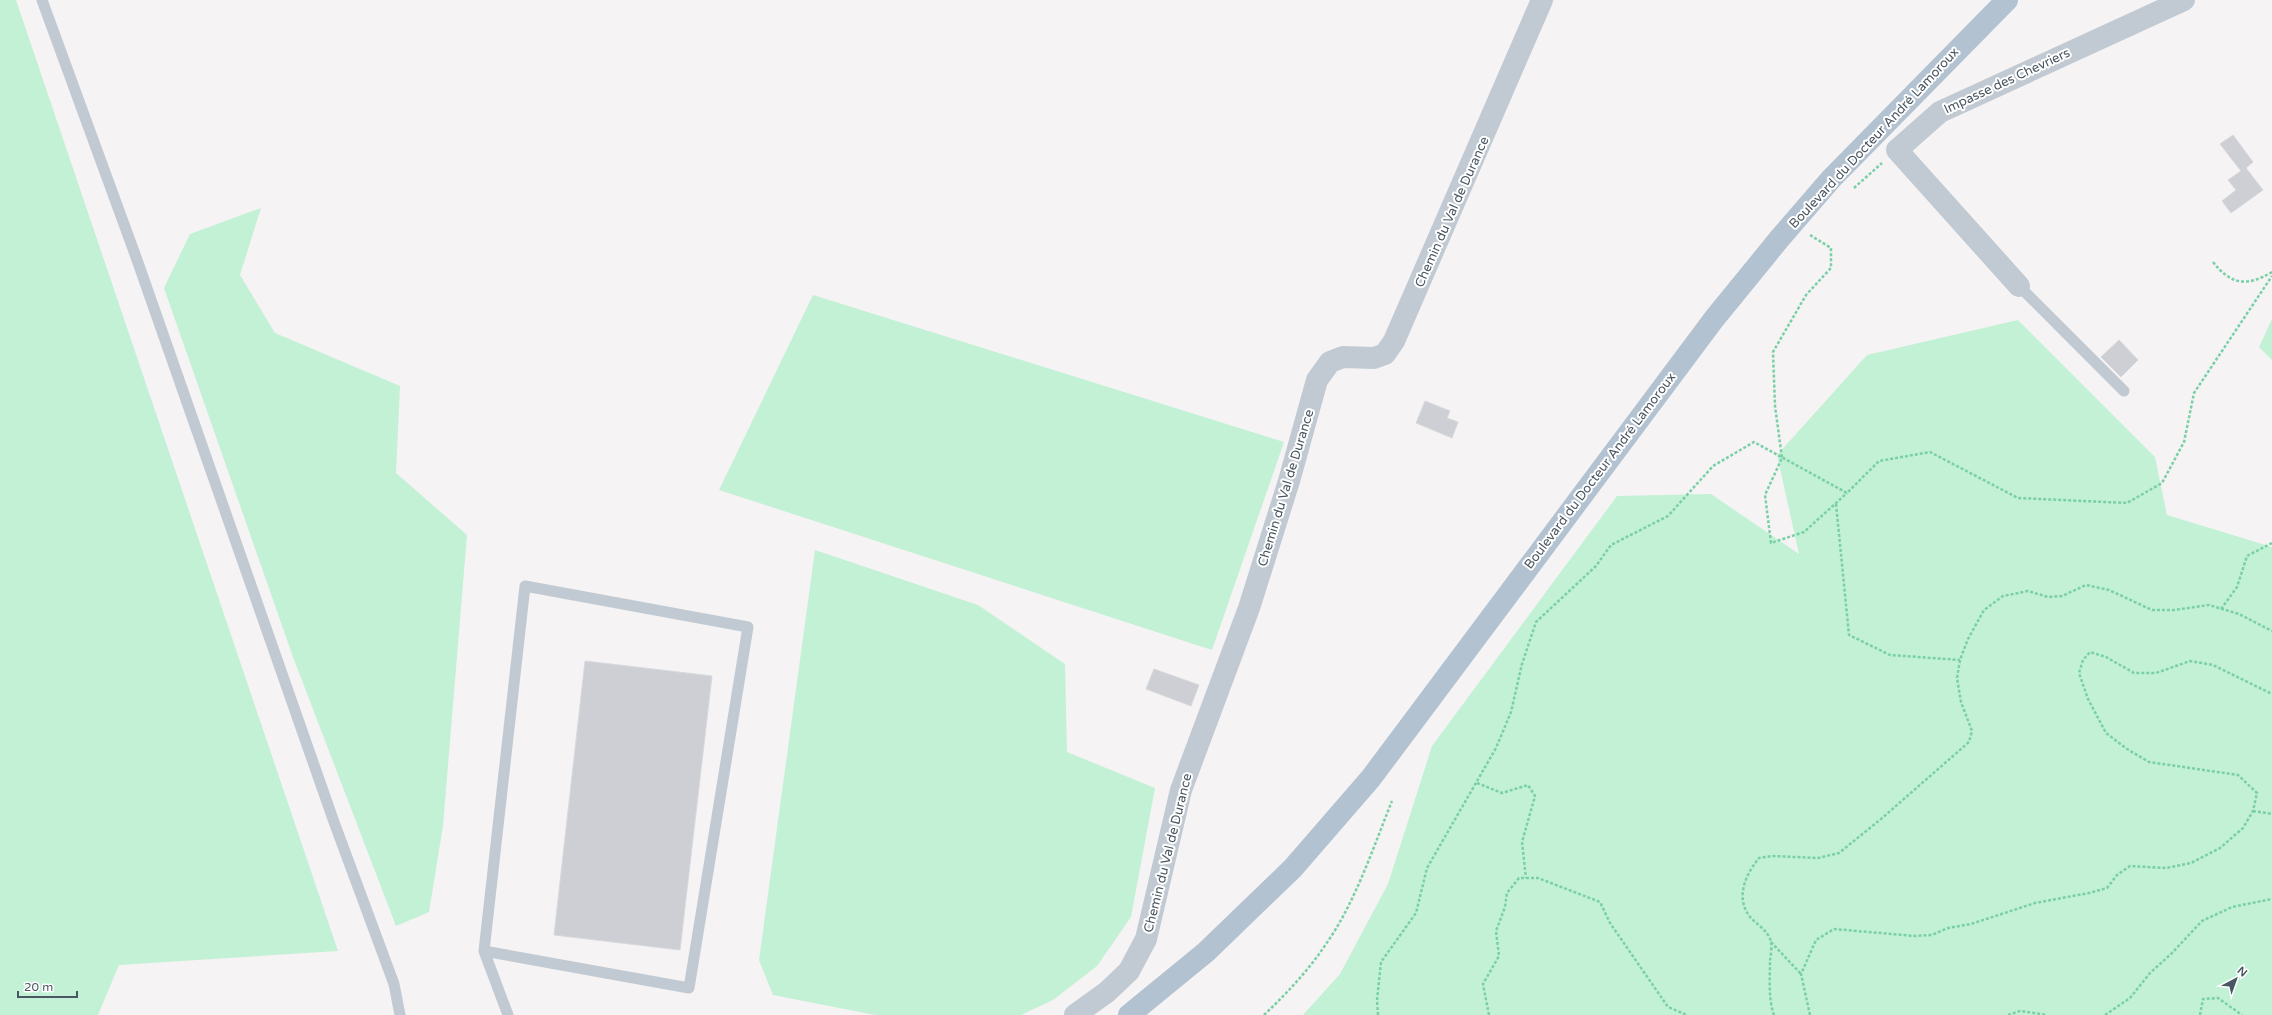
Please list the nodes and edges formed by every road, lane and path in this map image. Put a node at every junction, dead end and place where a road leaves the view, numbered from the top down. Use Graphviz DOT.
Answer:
graph roads {
  1 [pos="42,0"];
  2 [pos="1542,0"];
  3 [pos="2007,0"];
  4 [pos="2184,0"];
  5 [pos="1793,224"];
  6 [pos="2213,262"];
  7 [pos="2272,272"];
  8 [pos="2272,276"];
  9 [pos="2019,286"];
  10 [pos="2124,391"];
  11 [pos="1782,458"];
  12 [pos="1847,494"];
  13 [pos="1836,504"];
  14 [pos="2272,543"];
  15 [pos="2221,609"];
  16 [pos="2272,631"];
  17 [pos="1960,660"];
  18 [pos="2272,694"];
  19 [pos="1477,783"];
  20 [pos="1392,801"];
  21 [pos="2253,811"];
  22 [pos="2272,814"];
  23 [pos="1526,878"];
  24 [pos="2272,899"];
  25 [pos="1771,942"];
  26 [pos="484,951"];
  27 [pos="1801,974"];
  28 [pos="400,1015"];
  29 [pos="508,1015"];
  30 [pos="1075,1015"];
  31 [pos="1129,1015"];
  32 [pos="1264,1015"];
  33 [pos="1378,1015"];
  34 [pos="1489,1015"];
  35 [pos="1687,1015"];
  36 [pos="1774,1015"];
  37 [pos="1810,1015"];
  38 [pos="2008,1015"];
  39 [pos="2047,1015"];
  40 [pos="2105,1015"];
  41 [pos="2200,1015"];
  42 [pos="2242,1015"];
  1 -- 28 [label="lane"];
  2 -- 30 [label="street, Chemin du Val de Durance"];
  3 -- 5 [label="main road, Boulevard du Docteur André Lamoroux"];
  4 -- 9 [label="street, Impasse des Chevriers"];
  5 -- 11 [label="path"];
  5 -- 31 [label="main road, Boulevard du Docteur André Lamoroux"];
  6 -- 7 [label="path"];
  8 -- 12 [label="path"];
  9 -- 10 [label="lane"];
  11 -- 12 [label="path"];
  11 -- 13 [label="path"];
  11 -- 19 [label="path"];
  12 -- 13 [label="path"];
  13 -- 17 [label="path"];
  14 -- 15 [label="path"];
  15 -- 16 [label="path"];
  15 -- 17 [label="path"];
  17 -- 25 [label="path"];
  18 -- 21 [label="path"];
  19 -- 23 [label="path"];
  19 -- 33 [label="path"];
  20 -- 32 [label="path"];
  21 -- 22 [label="path"];
  21 -- 27 [label="path"];
  23 -- 34 [label="path"];
  23 -- 35 [label="path"];
  24 -- 40 [label="path"];
  25 -- 27 [label="path"];
  25 -- 36 [label="path"];
  26 -- 26 [label="lane"];
  26 -- 29 [label="lane"];
  27 -- 37 [label="path"];
  38 -- 39 [label="path"];
  41 -- 42 [label="path"];
}
